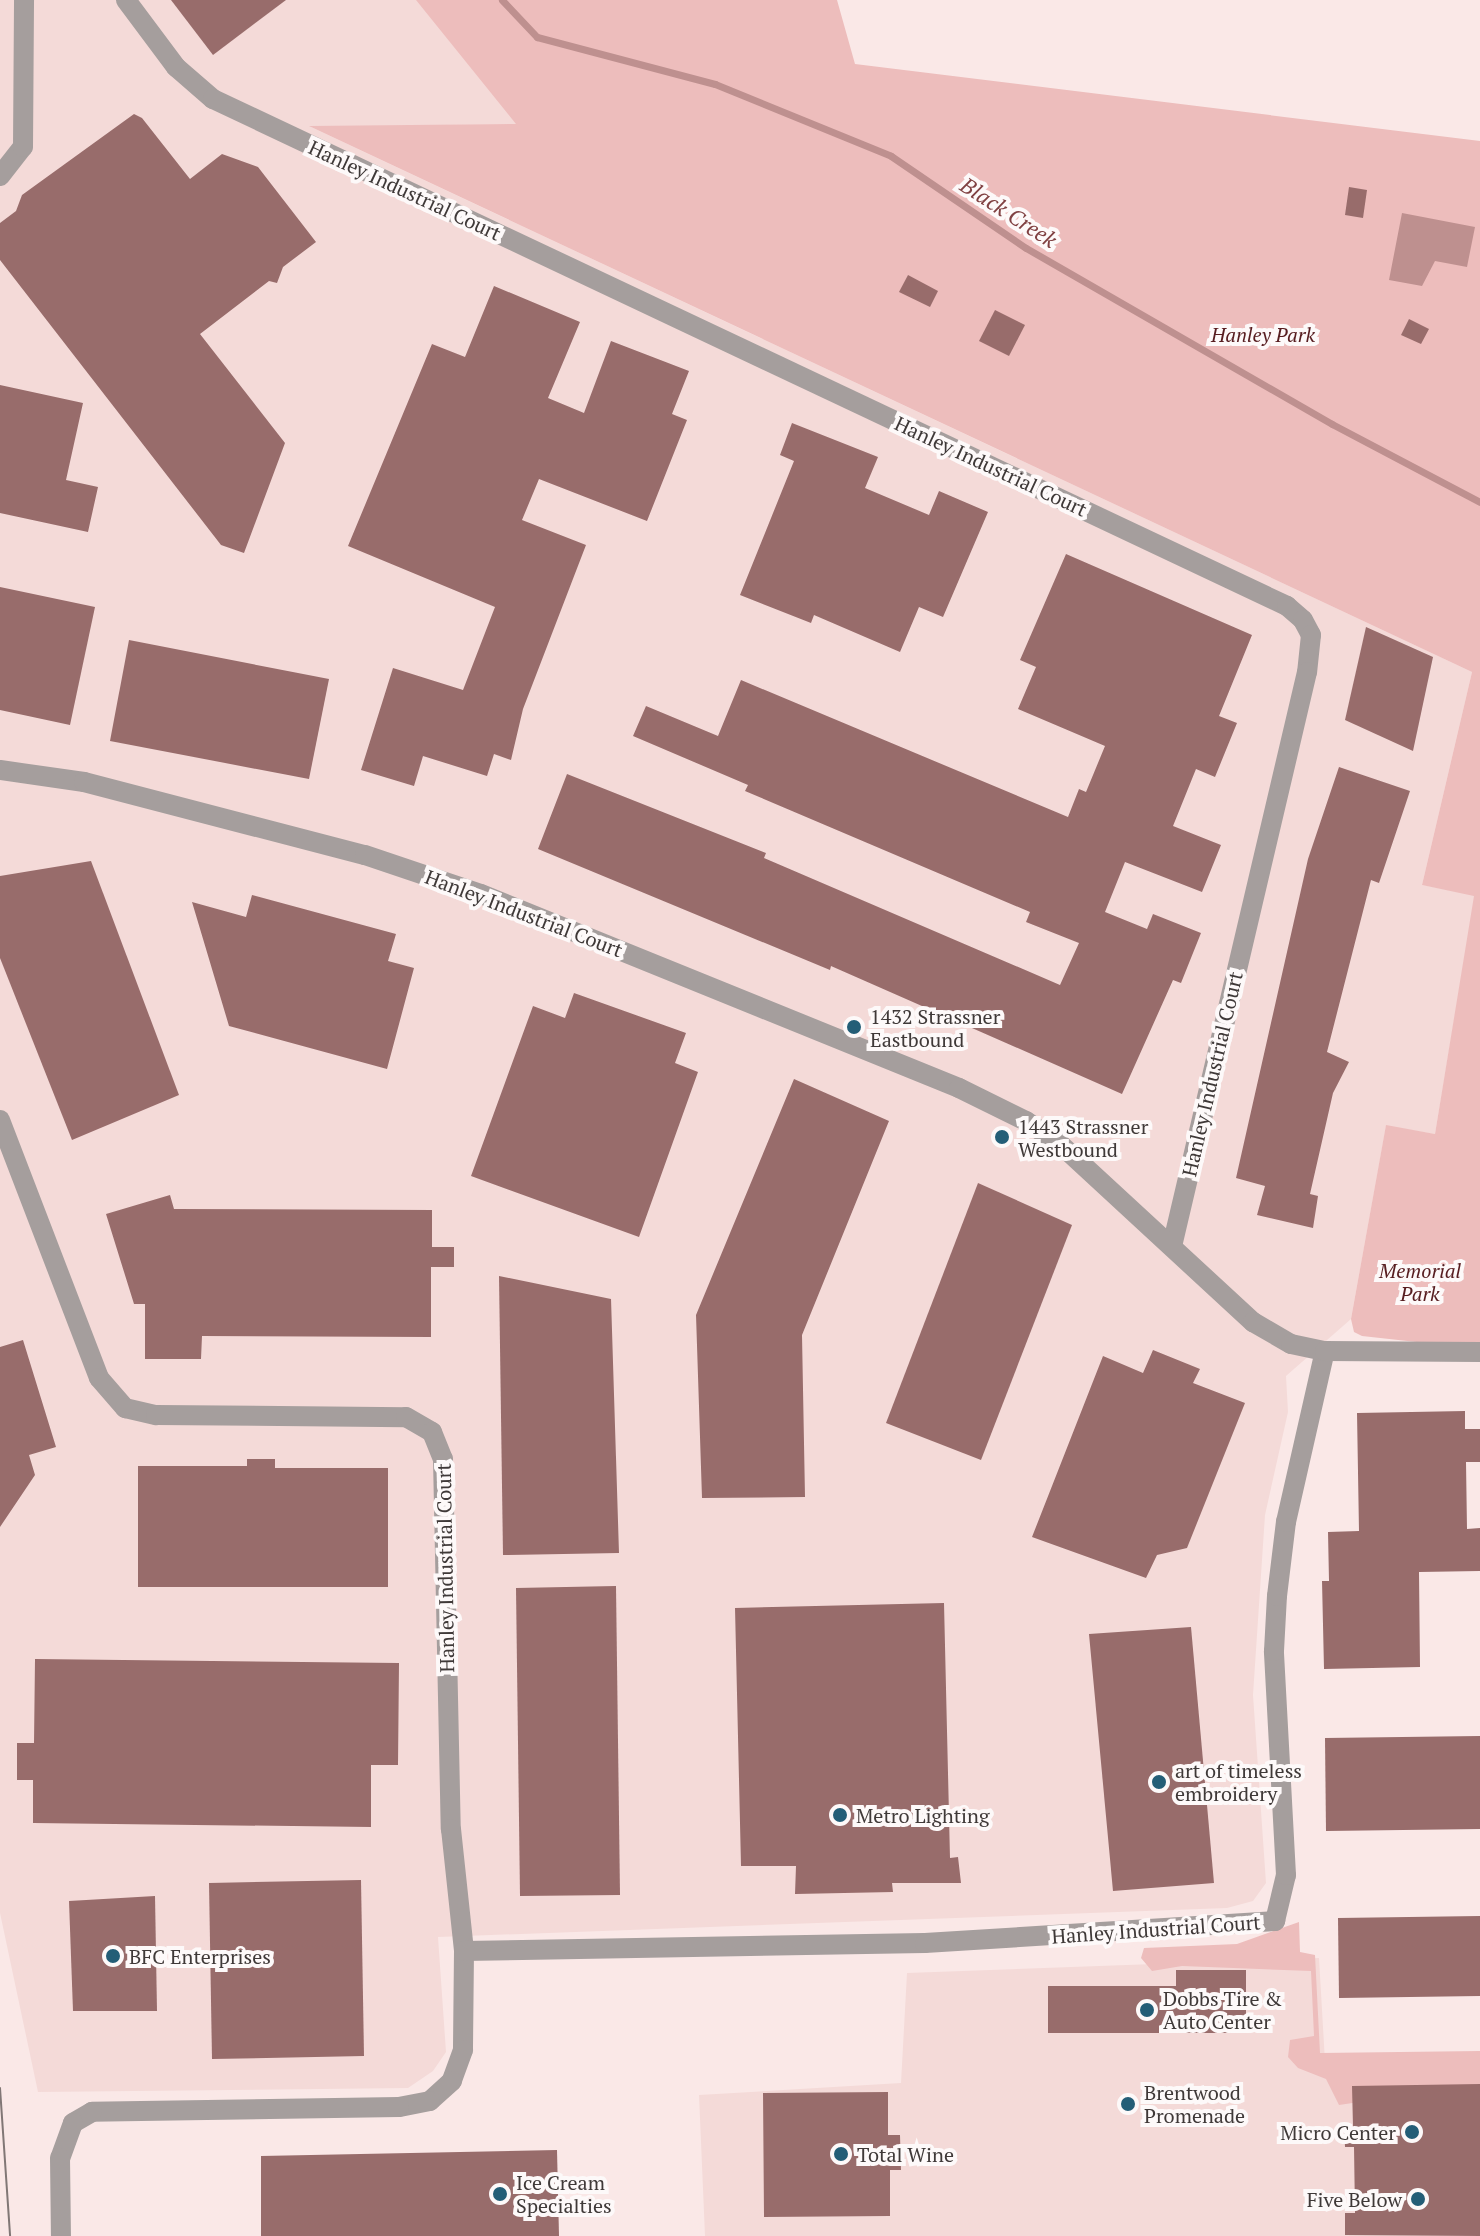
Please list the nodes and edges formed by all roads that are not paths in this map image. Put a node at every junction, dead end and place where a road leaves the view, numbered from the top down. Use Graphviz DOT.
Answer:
graph roads {
  1 [pos="24,0"];
  2 [pos="126,0"];
  3 [pos="0,176"];
  4 [pos="0,770"];
  5 [pos="0,1120"];
  6 [pos="1172,1246"];
  7 [pos="1325,1351"];
  8 [pos="1480,1352"];
  9 [pos="464,1951"];
  10 [pos="61,2236"];
  1 -- 3 [label="street"];
  2 -- 6 [label="street, Hanley Industrial Court"];
  4 -- 6 [label="street, Hanley Industrial Court"];
  5 -- 9 [label="street, Hanley Industrial Court"];
  6 -- 7 [label="street, Hanley Industrial Court"];
  7 -- 8 [label="street"];
  7 -- 9 [label="street, Hanley Industrial Court"];
  9 -- 10 [label="street, Hanley Industrial Court"];
}
